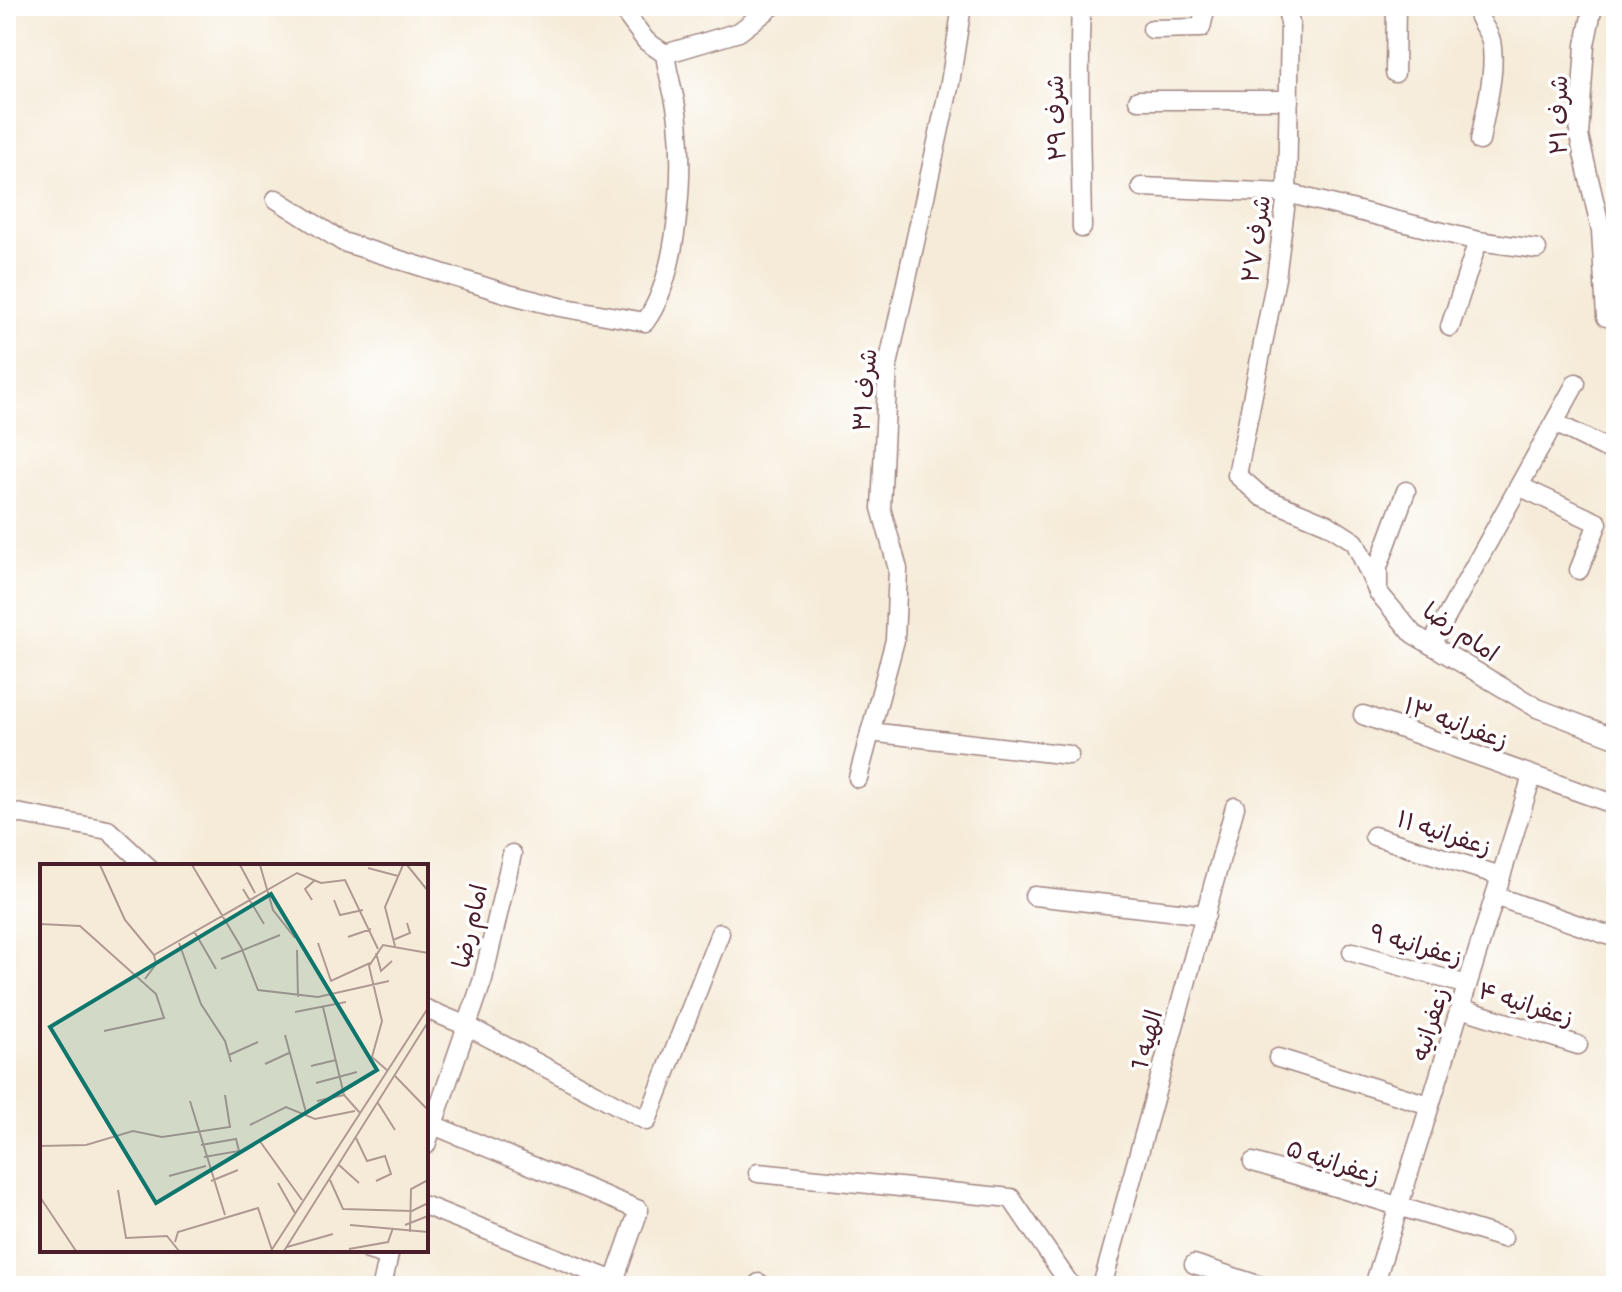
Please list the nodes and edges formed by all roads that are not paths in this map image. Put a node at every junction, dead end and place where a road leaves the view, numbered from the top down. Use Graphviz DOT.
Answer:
graph roads {
  1 [pos="620,6"];
  2 [pos="773,6"];
  3 [pos="962,6"];
  4 [pos="1081,6"];
  5 [pos="1206,6"];
  6 [pos="1286,6"];
  7 [pos="1396,6"];
  8 [pos="1478,6"];
  9 [pos="1593,6"];
  10 [pos="1152,29"];
  11 [pos="665,54"];
  12 [pos="1395,73"];
  13 [pos="1138,100"];
  14 [pos="1289,100"];
  15 [pos="1480,141"];
  16 [pos="1141,187"];
  17 [pos="1287,193"];
  18 [pos="276,199"];
  19 [pos="1082,228"];
  20 [pos="1478,241"];
  21 [pos="1537,249"];
  22 [pos="1606,317"];
  23 [pos="1450,327"];
  24 [pos="1576,383"];
  25 [pos="1555,423"];
  26 [pos="1616,453"];
  27 [pos="1237,475"];
  28 [pos="1521,487"];
  29 [pos="1406,491"];
  30 [pos="1579,570"];
  31 [pos="1378,592"];
  32 [pos="1431,645"];
  33 [pos="1363,715"];
  34 [pos="870,732"];
  35 [pos="1616,738"];
  36 [pos="1069,755"];
  37 [pos="1532,776"];
  38 [pos="858,778"];
  39 [pos="1616,805"];
  40 [pos="1235,807"];
  41 [pos="6,811"];
  42 [pos="1374,836"];
  43 [pos="512,854"];
  44 [pos="145,864"];
  45 [pos="1501,876"];
  46 [pos="1034,896"];
  47 [pos="1495,896"];
  48 [pos="1206,915"];
  49 [pos="720,933"];
  50 [pos="1616,938"];
  51 [pos="1352,952"];
  52 [pos="1467,985"];
  53 [pos="1460,1008"];
  54 [pos="428,1010"];
  55 [pos="467,1026"];
  56 [pos="1578,1045"];
  57 [pos="1278,1058"];
  58 [pos="1429,1105"];
  59 [pos="433,1125"];
  60 [pos="428,1139"];
  61 [pos="1253,1162"];
  62 [pos="758,1173"];
  63 [pos="428,1207"];
  64 [pos="1398,1208"];
  65 [pos="1503,1238"];
  66 [pos="389,1253"];
  67 [pos="1194,1264"];
  68 [pos="382,1286"];
  69 [pos="1071,1286"];
  70 [pos="1102,1286"];
  71 [pos="1261,1286"];
  72 [pos="1374,1286"];
  1 -- 11 [label="street"];
  2 -- 11 [label="street"];
  3 -- 34 [label="street, شرف ۳۱"];
  4 -- 19 [label="street, شرف ۲۹"];
  5 -- 10 [label="street"];
  6 -- 14 [label="street, شرف ۲۷"];
  7 -- 12 [label="street"];
  8 -- 15 [label="street"];
  9 -- 22 [label="street, شرف ۲۱"];
  11 -- 18 [label="street"];
  13 -- 14 [label="street"];
  14 -- 17 [label="street, شرف ۲۷"];
  16 -- 17 [label="street"];
  17 -- 20 [label="street"];
  17 -- 27 [label="street, شرف ۲۷"];
  20 -- 21 [label="street"];
  20 -- 23 [label="street"];
  24 -- 25 [label="street"];
  25 -- 26 [label="street"];
  25 -- 28 [label="street"];
  27 -- 31 [label="street, امام رضا"];
  28 -- 30 [label="street"];
  28 -- 32 [label="street"];
  29 -- 31 [label="street"];
  31 -- 32 [label="street, امام رضا"];
  32 -- 35 [label="street, امام رضا"];
  33 -- 37 [label="street, زعفرانیه ۱۳"];
  34 -- 36 [label="street"];
  34 -- 38 [label="street, شرف ۳۱"];
  37 -- 39 [label="street, زعفرانیه ۱۳"];
  37 -- 45 [label="street, زعفرانیه"];
  40 -- 48 [label="street, الهیه 1"];
  41 -- 44 [label="street"];
  42 -- 45 [label="street, زعفرانیه ۱۱"];
  43 -- 55 [label="street, امام رضا"];
  45 -- 47 [label="street, زعفرانیه"];
  46 -- 48 [label="street"];
  47 -- 50 [label="street"];
  47 -- 52 [label="street, زعفرانیه"];
  48 -- 70 [label="street, الهیه 1"];
  49 -- 55 [label="street"];
  51 -- 52 [label="street, زعفرانیه ۹"];
  52 -- 53 [label="street, زعفرانیه"];
  53 -- 56 [label="street, زعفرانیه ۴"];
  53 -- 58 [label="street, زعفرانیه"];
  54 -- 55 [label="street"];
  55 -- 59 [label="street, امام رضا"];
  57 -- 58 [label="street"];
  58 -- 64 [label="street, زعفرانیه"];
  59 -- 60 [label="street, امام رضا"];
  59 -- 63 [label="street"];
  61 -- 64 [label="street, زعفرانیه ۵"];
  62 -- 69 [label="street"];
  64 -- 65 [label="street, زعفرانیه ۵"];
  64 -- 72 [label="street, زعفرانیه"];
  66 -- 68 [label="street"];
  67 -- 71 [label="street"];
}
